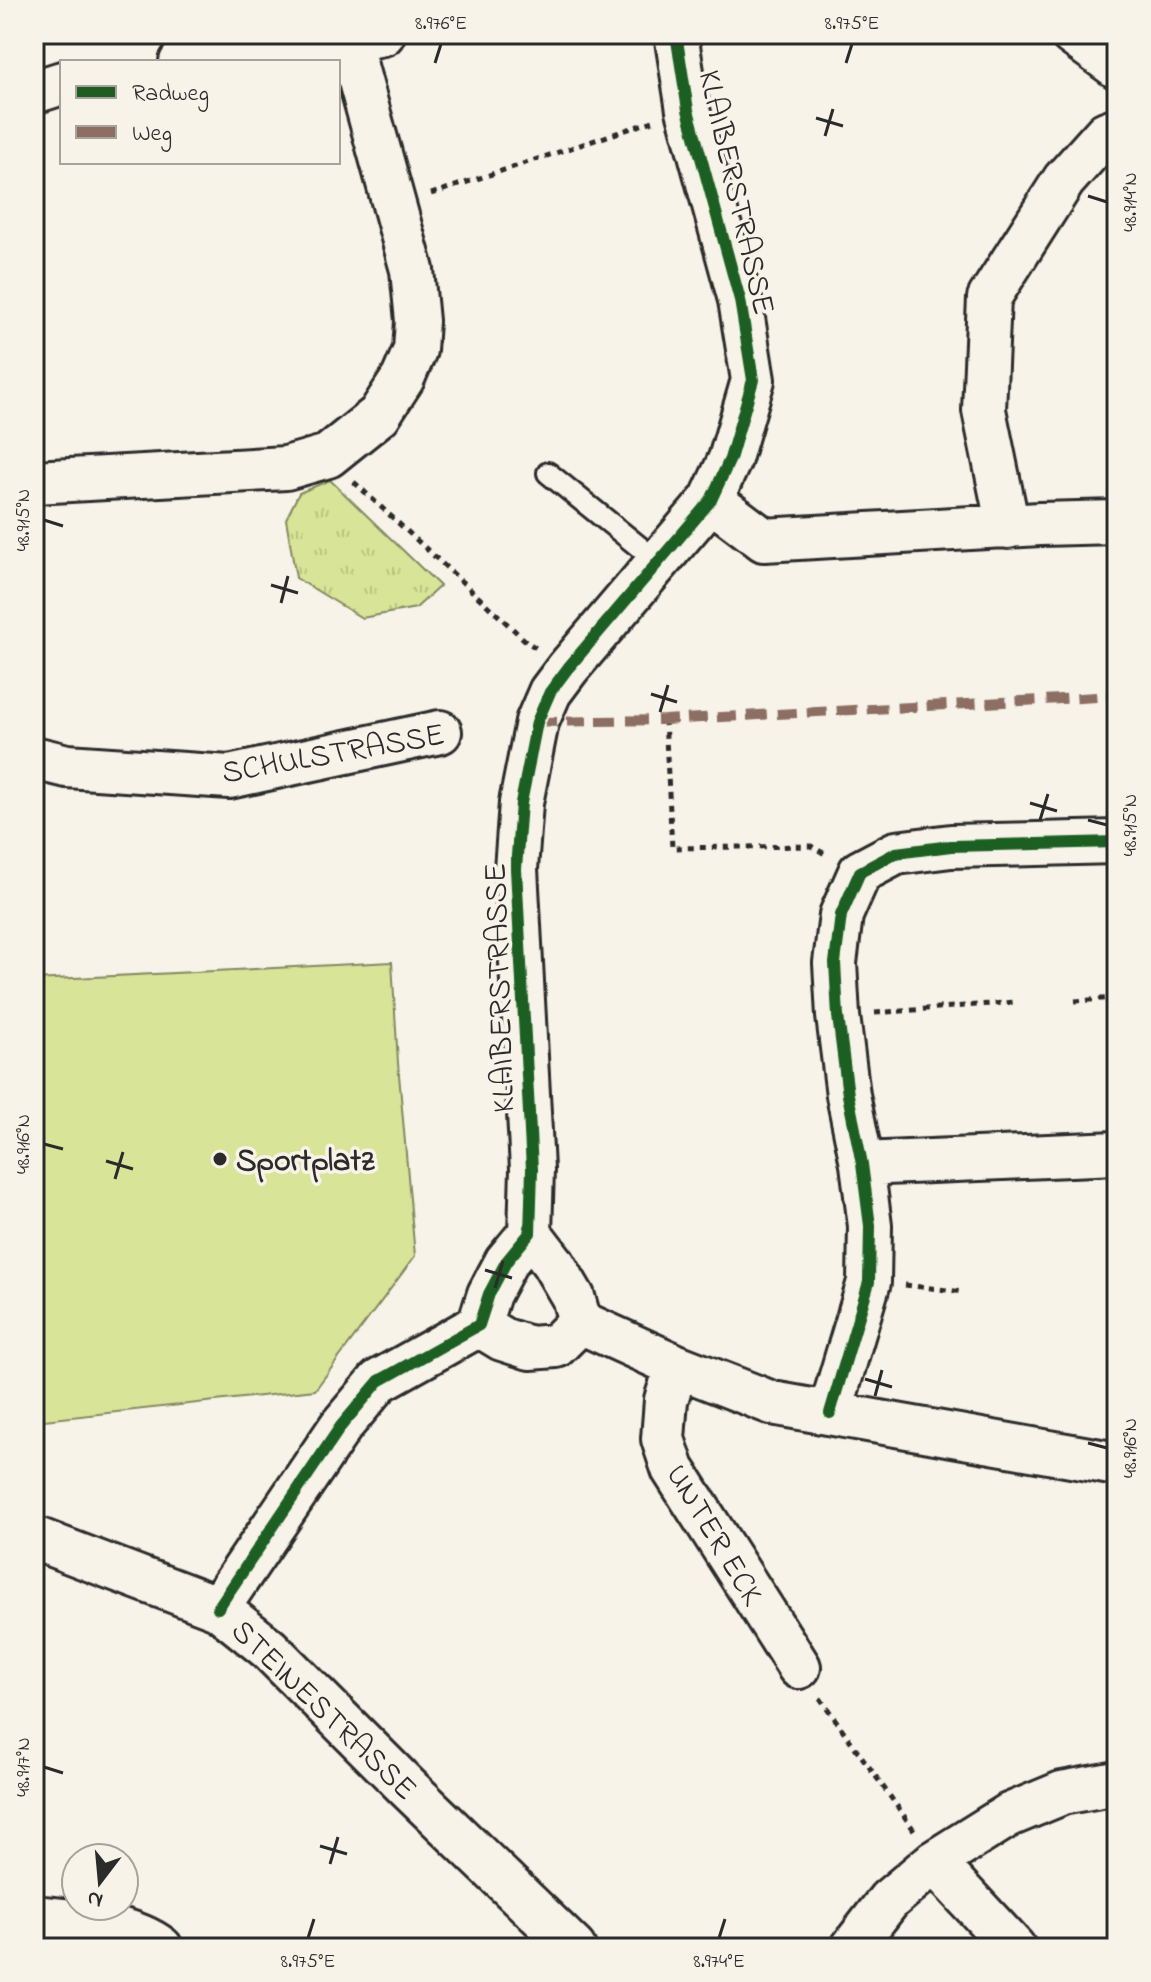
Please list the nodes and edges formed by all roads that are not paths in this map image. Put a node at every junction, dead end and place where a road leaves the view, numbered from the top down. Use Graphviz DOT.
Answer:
graph roads {
  1 [pos="676,34"];
  2 [pos="1072,34"];
  3 [pos="366,38"];
  4 [pos="192,60"];
  5 [pos="1117,67"];
  6 [pos="60,84"];
  7 [pos="34,92"];
  8 [pos="1117,129"];
  9 [pos="548,473"];
  10 [pos="34,482"];
  11 [pos="711,500"];
  12 [pos="1117,522"];
  13 [pos="1008,527"];
  14 [pos="658,562"];
  15 [pos="440,732"];
  16 [pos="34,758"];
  17 [pos="1117,842"];
  18 [pos="1117,1153"];
  19 [pos="862,1164"];
  20 [pos="530,1233"];
  21 [pos="580,1322"];
  22 [pos="479,1325"];
  23 [pos="677,1366"];
  24 [pos="830,1413"];
  25 [pos="1117,1464"];
  26 [pos="34,1538"];
  27 [pos="218,1608"];
  28 [pos="799,1667"];
  29 [pos="1117,1783"];
  30 [pos="934,1862"];
  31 [pos="34,1917"];
  32 [pos="161,1948"];
  33 [pos="574,1948"];
  34 [pos="852,1948"];
  35 [pos="1014,1948"];
  1 -- 11 [label="street, KLAIBERSTRASSE"];
  2 -- 5 [label="street"];
  3 -- 4 [label="street"];
  3 -- 10 [label="street"];
  6 -- 7 [label="street"];
  8 -- 13 [label="street"];
  9 -- 14 [label="lane"];
  11 -- 13 [label="street"];
  11 -- 14 [label="street, KLAIBERSTRASSE"];
  12 -- 13 [label="street"];
  14 -- 20 [label="street, KLAIBERSTRASSE"];
  15 -- 16 [label="street, SCHULSTRASSE"];
  17 -- 19 [label="street"];
  18 -- 19 [label="street"];
  19 -- 24 [label="street"];
  20 -- 21 [label="street"];
  20 -- 22 [label="street"];
  21 -- 22 [label="street"];
  21 -- 23 [label="street"];
  22 -- 27 [label="street"];
  23 -- 24 [label="street"];
  23 -- 28 [label="street, UNTER ECK"];
  24 -- 25 [label="street"];
  26 -- 27 [label="street, STEINESTRASSE"];
  27 -- 33 [label="street, STEINESTRASSE"];
  29 -- 30 [label="street"];
  30 -- 34 [label="street"];
  30 -- 35 [label="street"];
  31 -- 32 [label="street"];
}
